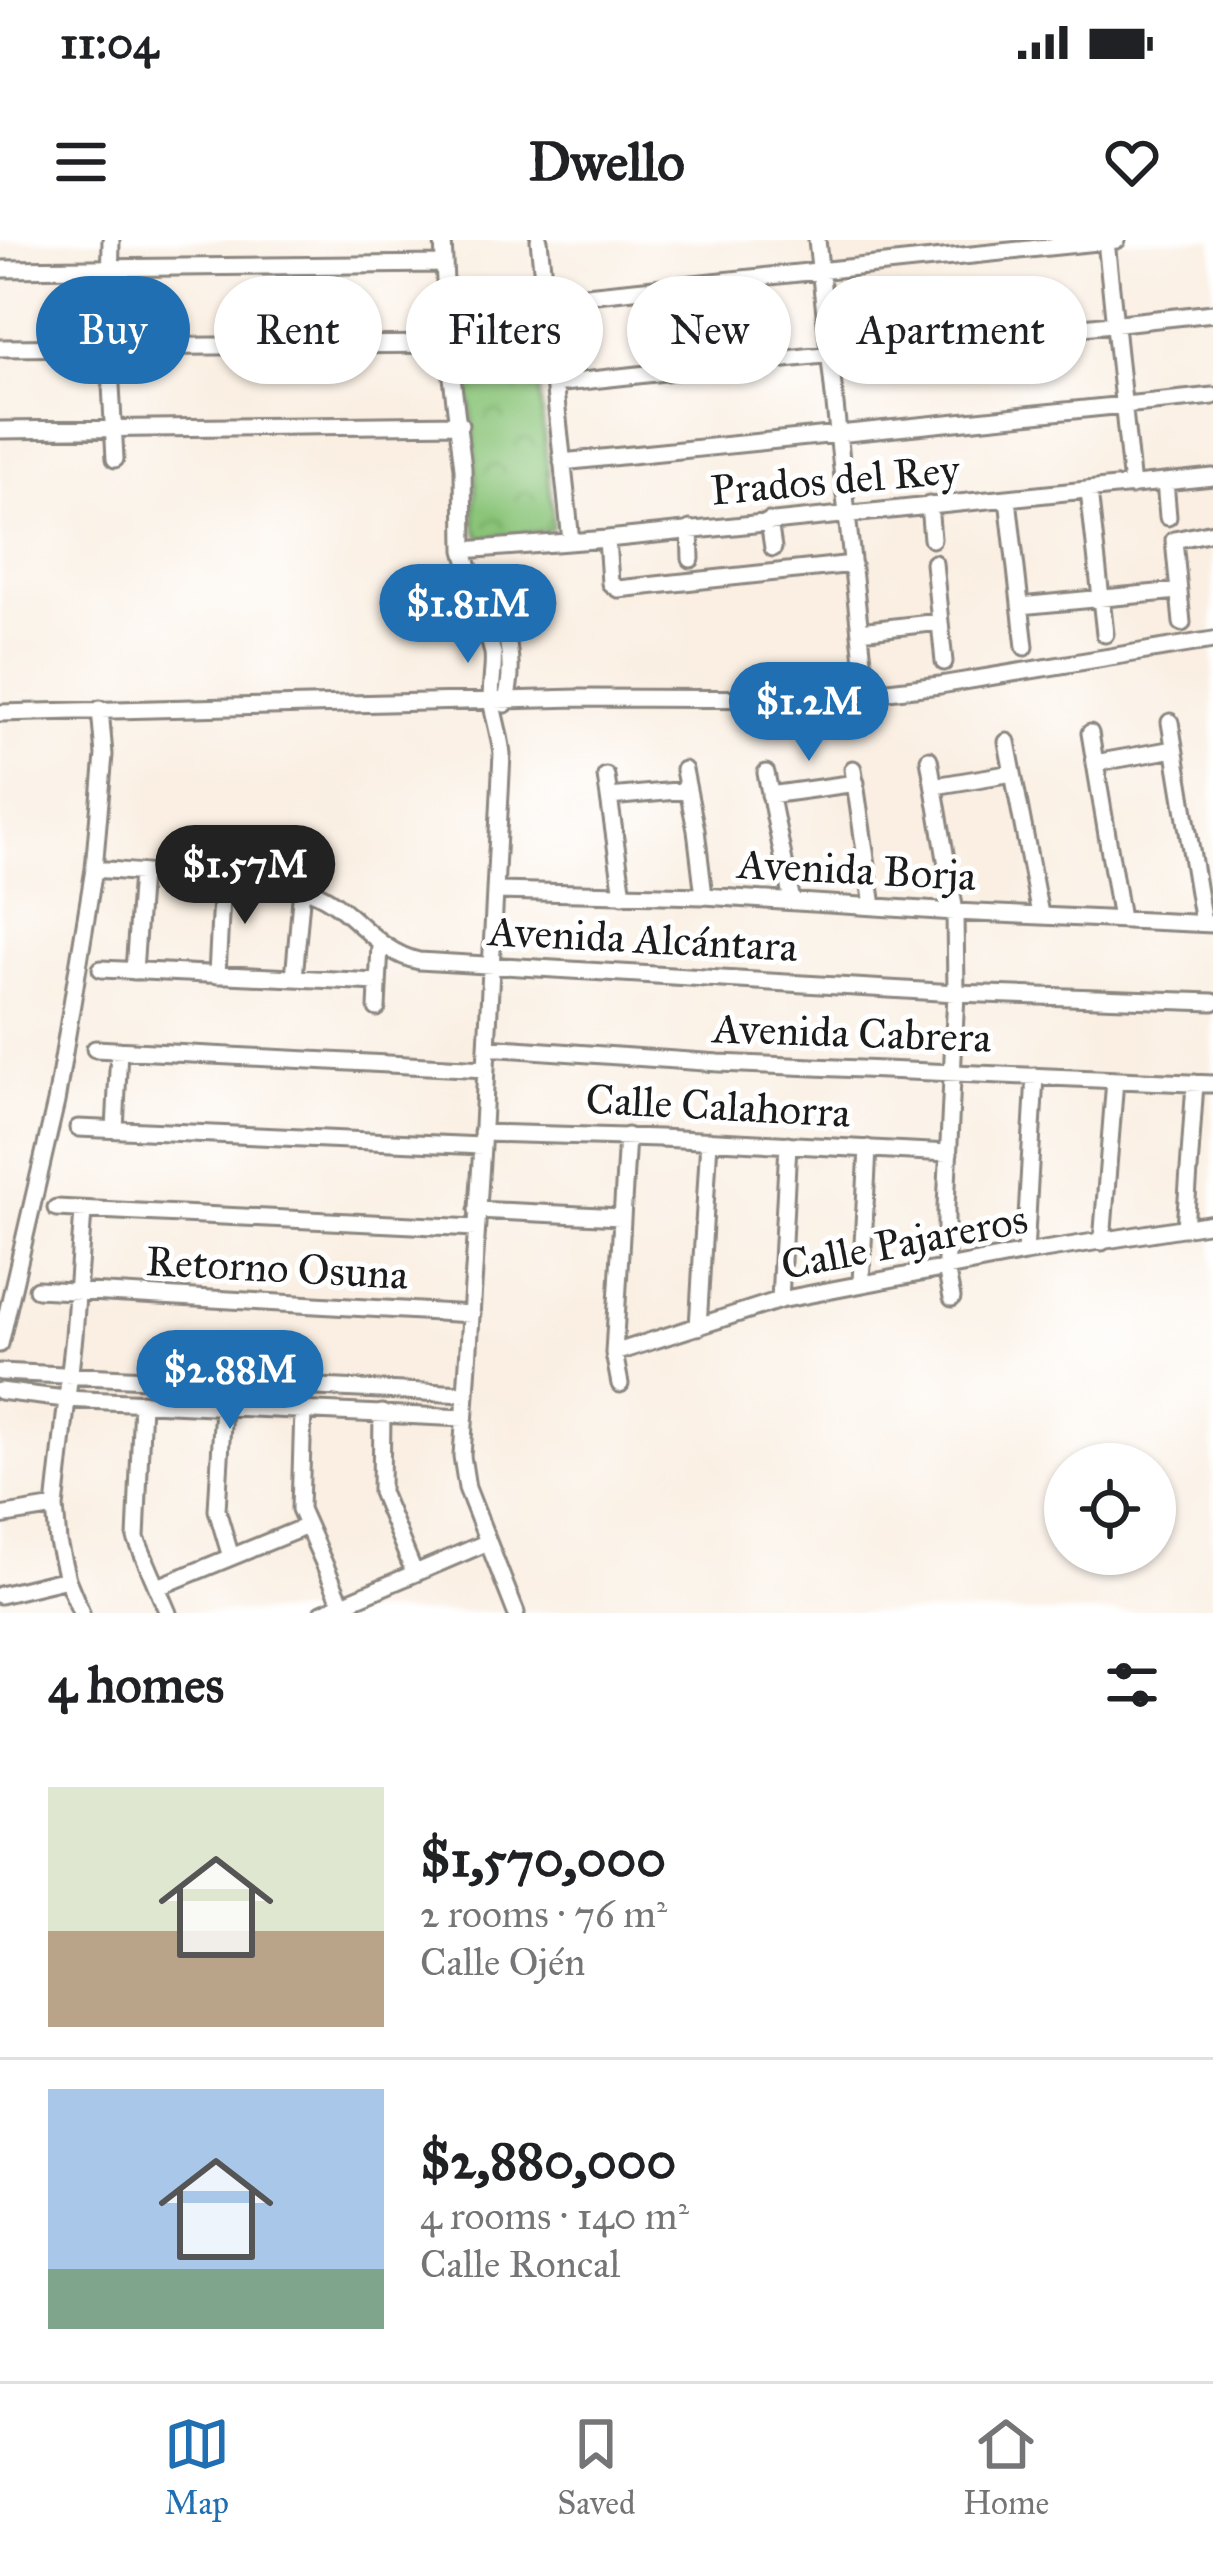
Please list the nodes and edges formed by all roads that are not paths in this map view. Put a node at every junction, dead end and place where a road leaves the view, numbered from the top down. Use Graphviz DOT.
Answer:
graph roads {
  1 [pos="111,240"];
  2 [pos="442,240"];
  3 [pos="539,240"];
  4 [pos="817,240"];
  5 [pos="1117,240"];
  6 [pos="1106,241"];
  7 [pos="442,264"];
  8 [pos="0,269"];
  9 [pos="110,269"];
  10 [pos="819,271"];
  11 [pos="110,276"];
  12 [pos="443,276"];
  13 [pos="544,276"];
  14 [pos="820,276"];
  15 [pos="603,293"];
  16 [pos="1213,313"];
  17 [pos="1114,324"];
  18 [pos="1087,327"];
  19 [pos="406,344"];
  20 [pos="190,347"];
  21 [pos="0,348"];
  22 [pos="36,348"];
  23 [pos="815,355"];
  24 [pos="603,378"];
  25 [pos="112,384"];
  26 [pos="454,384"];
  27 [pos="554,384"];
  28 [pos="832,384"];
  29 [pos="1213,396"];
  30 [pos="1123,406"];
  31 [pos="460,424"];
  32 [pos="114,428"];
  33 [pos="0,430"];
  34 [pos="838,434"];
  35 [pos="115,459"];
  36 [pos="562,462"];
  37 [pos="1213,476"];
  38 [pos="1165,482"];
  39 [pos="1132,486"];
  40 [pos="1089,490"];
  41 [pos="1008,499"];
  42 [pos="929,506"];
  43 [pos="848,514"];
  44 [pos="1168,517"];
  45 [pos="770,520"];
  46 [pos="690,530"];
  47 [pos="1213,532"];
  48 [pos="607,539"];
  49 [pos="932,539"];
  50 [pos="571,541"];
  51 [pos="772,548"];
  52 [pos="464,550"];
  53 [pos="692,559"];
  54 [pos="934,563"];
  55 [pos="853,564"];
  56 [pos="1178,591"];
  57 [pos="1100,598"];
  58 [pos="1020,606"];
  59 [pos="939,622"];
  60 [pos="1182,623"];
  61 [pos="860,631"];
  62 [pos="1105,634"];
  63 [pos="1213,640"];
  64 [pos="1025,647"];
  65 [pos="944,662"];
  66 [pos="864,670"];
  67 [pos="499,700"];
  68 [pos="100,709"];
  69 [pos="0,713"];
  70 [pos="1170,722"];
  71 [pos="1090,733"];
  72 [pos="1007,742"];
  73 [pos="1174,749"];
  74 [pos="929,758"];
  75 [pos="1095,763"];
  76 [pos="684,770"];
  77 [pos="766,773"];
  78 [pos="1013,773"];
  79 [pos="606,776"];
  80 [pos="935,786"];
  81 [pos="688,790"];
  82 [pos="770,795"];
  83 [pos="609,797"];
  84 [pos="94,869"];
  85 [pos="141,873"];
  86 [pos="222,877"];
  87 [pos="302,888"];
  88 [pos="496,891"];
  89 [pos="623,895"];
  90 [pos="704,896"];
  91 [pos="792,901"];
  92 [pos="874,906"];
  93 [pos="955,912"];
  94 [pos="1040,914"];
  95 [pos="1121,919"];
  96 [pos="1208,923"];
  97 [pos="380,945"];
  98 [pos="492,967"];
  99 [pos="101,969"];
  100 [pos="134,970"];
  101 [pos="217,975"];
  102 [pos="294,978"];
  103 [pos="378,982"];
  104 [pos="956,993"];
  105 [pos="1213,1002"];
  106 [pos="377,1008"];
  107 [pos="487,1047"];
  108 [pos="95,1048"];
  109 [pos="119,1050"];
  110 [pos="486,1069"];
  111 [pos="953,1072"];
  112 [pos="1034,1076"];
  113 [pos="1115,1080"];
  114 [pos="1195,1083"];
  115 [pos="1213,1084"];
  116 [pos="78,1128"];
  117 [pos="115,1130"];
  118 [pos="627,1136"];
  119 [pos="482,1140"];
  120 [pos="709,1140"];
  121 [pos="788,1144"];
  122 [pos="868,1148"];
  123 [pos="950,1153"];
  124 [pos="56,1208"];
  125 [pos="477,1210"];
  126 [pos="83,1211"];
  127 [pos="621,1217"];
  128 [pos="1213,1223"];
  129 [pos="476,1228"];
  130 [pos="1185,1228"];
  131 [pos="1102,1242"];
  132 [pos="1025,1253"];
  133 [pos="946,1268"];
  134 [pos="861,1283"];
  135 [pos="37,1289"];
  136 [pos="77,1292"];
  137 [pos="952,1298"];
  138 [pos="780,1300"];
  139 [pos="472,1314"];
  140 [pos="698,1327"];
  141 [pos="0,1344"];
  142 [pos="614,1353"];
  143 [pos="0,1372"];
  144 [pos="68,1376"];
  145 [pos="620,1384"];
  146 [pos="0,1391"];
  147 [pos="466,1394"];
  148 [pos="65,1399"];
  149 [pos="142,1402"];
  150 [pos="223,1406"];
  151 [pos="303,1409"];
  152 [pos="382,1414"];
  153 [pos="464,1418"];
  154 [pos="55,1507"];
  155 [pos="0,1516"];
  156 [pos="307,1526"];
  157 [pos="488,1542"];
  158 [pos="231,1557"];
  159 [pos="414,1572"];
  160 [pos="67,1580"];
  161 [pos="158,1587"];
  162 [pos="0,1595"];
  163 [pos="341,1604"];
  164 [pos="81,1613"];
  165 [pos="168,1613"];
  166 [pos="322,1613"];
  167 [pos="516,1613"];
  1 -- 9 [label="street"];
  2 -- 7 [label="street"];
  3 -- 13 [label="street"];
  4 -- 10 [label="street"];
  5 -- 6 [label="street"];
  6 -- 10 [label="street"];
  6 -- 17 [label="street"];
  7 -- 9 [label="street"];
  7 -- 12 [label="street"];
  8 -- 9 [label="street"];
  9 -- 11 [label="street"];
  10 -- 14 [label="street"];
  10 -- 15 [label="street"];
  16 -- 17 [label="street"];
  17 -- 18 [label="street"];
  17 -- 30 [label="street"];
  19 -- 20 [label="street"];
  21 -- 22 [label="street"];
  23 -- 24 [label="street"];
  25 -- 32 [label="street"];
  26 -- 31 [label="street"];
  27 -- 36 [label="street"];
  28 -- 34 [label="street"];
  29 -- 30 [label="street"];
  30 -- 34 [label="street"];
  30 -- 39 [label="street"];
  31 -- 32 [label="street"];
  31 -- 52 [label="street"];
  32 -- 33 [label="street"];
  32 -- 35 [label="street"];
  34 -- 36 [label="street"];
  34 -- 43 [label="street"];
  36 -- 50 [label="street"];
  37 -- 38 [label="street, Prados del Rey"];
  38 -- 39 [label="street, Prados del Rey"];
  38 -- 44 [label="street"];
  39 -- 40 [label="street, Prados del Rey"];
  40 -- 41 [label="street, Prados del Rey"];
  40 -- 57 [label="street"];
  41 -- 42 [label="street, Prados del Rey"];
  41 -- 58 [label="street"];
  42 -- 43 [label="street, Prados del Rey"];
  42 -- 49 [label="street"];
  43 -- 45 [label="street, Prados del Rey"];
  43 -- 55 [label="street"];
  45 -- 46 [label="street, Prados del Rey"];
  45 -- 51 [label="street"];
  46 -- 48 [label="street, Prados del Rey"];
  46 -- 53 [label="street"];
  47 -- 56 [label="street"];
  48 -- 50 [label="street, Prados del Rey"];
  48 -- 55 [label="street"];
  50 -- 52 [label="street, Prados del Rey"];
  52 -- 67 [label="street"];
  54 -- 59 [label="street"];
  55 -- 61 [label="street"];
  56 -- 57 [label="street"];
  56 -- 60 [label="street"];
  57 -- 58 [label="street"];
  57 -- 62 [label="street"];
  58 -- 64 [label="street"];
  59 -- 61 [label="street"];
  59 -- 65 [label="street"];
  61 -- 66 [label="street"];
  63 -- 67 [label="street"];
  67 -- 68 [label="street"];
  67 -- 88 [label="street"];
  68 -- 69 [label="street"];
  68 -- 84 [label="street"];
  70 -- 73 [label="street"];
  71 -- 75 [label="street"];
  72 -- 78 [label="street"];
  73 -- 75 [label="street"];
  73 -- 96 [label="street"];
  74 -- 80 [label="street"];
  75 -- 95 [label="street"];
  76 -- 81 [label="street"];
  77 -- 82 [label="street"];
  78 -- 80 [label="street"];
  78 -- 94 [label="street"];
  79 -- 83 [label="street"];
  80 -- 93 [label="street"];
  81 -- 83 [label="street"];
  81 -- 90 [label="street"];
  82 -- 91 [label="street"];
  82 -- 92 [label="street"];
  83 -- 89 [label="street"];
  84 -- 85 [label="street, Avenida Alcántara"];
  84 -- 141 [label="street"];
  85 -- 86 [label="street, Avenida Alcántara"];
  85 -- 100 [label="street"];
  86 -- 87 [label="street, Avenida Alcántara"];
  86 -- 101 [label="street"];
  87 -- 97 [label="street, Avenida Alcántara"];
  87 -- 102 [label="street"];
  88 -- 89 [label="street, Avenida Borja"];
  88 -- 98 [label="street"];
  89 -- 90 [label="street, Avenida Borja"];
  90 -- 91 [label="street, Avenida Borja"];
  91 -- 92 [label="street, Avenida Borja"];
  92 -- 93 [label="street, Avenida Borja"];
  93 -- 94 [label="street, Avenida Borja"];
  93 -- 104 [label="street"];
  94 -- 95 [label="street, Avenida Borja"];
  95 -- 96 [label="street, Avenida Borja"];
  97 -- 98 [label="street, Avenida Alcántara"];
  97 -- 103 [label="street"];
  98 -- 104 [label="street, Avenida Alcántara"];
  98 -- 107 [label="street"];
  99 -- 100 [label="street"];
  100 -- 101 [label="street"];
  101 -- 102 [label="street"];
  102 -- 103 [label="street"];
  103 -- 106 [label="street"];
  104 -- 105 [label="street, Avenida Alcántara"];
  104 -- 111 [label="street"];
  107 -- 110 [label="street"];
  107 -- 111 [label="street, Avenida Cabrera"];
  108 -- 109 [label="street"];
  109 -- 110 [label="street"];
  109 -- 117 [label="street"];
  110 -- 119 [label="street"];
  111 -- 112 [label="street, Avenida Cabrera"];
  111 -- 123 [label="street"];
  112 -- 113 [label="street, Avenida Cabrera"];
  112 -- 132 [label="street"];
  113 -- 114 [label="street, Avenida Cabrera"];
  113 -- 131 [label="street"];
  114 -- 115 [label="street, Avenida Cabrera"];
  114 -- 130 [label="street"];
  116 -- 117 [label="street, Calle Calahorra"];
  117 -- 119 [label="street, Calle Calahorra"];
  118 -- 119 [label="street, Calle Calahorra"];
  118 -- 120 [label="street, Calle Calahorra"];
  118 -- 127 [label="street"];
  119 -- 125 [label="street"];
  120 -- 121 [label="street, Calle Calahorra"];
  120 -- 140 [label="street"];
  121 -- 122 [label="street, Calle Calahorra"];
  121 -- 138 [label="street"];
  122 -- 123 [label="street, Calle Calahorra"];
  122 -- 134 [label="street"];
  123 -- 133 [label="street"];
  124 -- 126 [label="street, Retorno Osuna"];
  125 -- 127 [label="street"];
  125 -- 129 [label="street"];
  126 -- 129 [label="street, Retorno Osuna"];
  126 -- 136 [label="street"];
  127 -- 142 [label="street"];
  128 -- 130 [label="street, Calle Pajareros"];
  129 -- 139 [label="street"];
  130 -- 131 [label="street, Calle Pajareros"];
  131 -- 132 [label="street, Calle Pajareros"];
  132 -- 133 [label="street, Calle Pajareros"];
  133 -- 134 [label="street, Calle Pajareros"];
  133 -- 137 [label="street"];
  134 -- 138 [label="street, Calle Pajareros"];
  135 -- 136 [label="street, Retorno Osuna"];
  136 -- 139 [label="street, Retorno Osuna"];
  136 -- 144 [label="street"];
  138 -- 140 [label="street, Calle Pajareros"];
  139 -- 147 [label="street"];
  140 -- 142 [label="street, Calle Pajareros"];
  142 -- 145 [label="street"];
  143 -- 144 [label="street"];
  144 -- 147 [label="street"];
  144 -- 148 [label="street"];
  146 -- 148 [label="street"];
  147 -- 153 [label="street"];
  148 -- 149 [label="street"];
  148 -- 154 [label="street"];
  149 -- 150 [label="street"];
  149 -- 161 [label="street"];
  150 -- 151 [label="street"];
  150 -- 158 [label="street"];
  151 -- 152 [label="street"];
  151 -- 156 [label="street"];
  152 -- 153 [label="street"];
  152 -- 159 [label="street"];
  153 -- 157 [label="street"];
  154 -- 155 [label="street"];
  154 -- 160 [label="street"];
  156 -- 158 [label="street"];
  156 -- 163 [label="street"];
  157 -- 159 [label="street"];
  157 -- 167 [label="street"];
  158 -- 161 [label="street"];
  159 -- 163 [label="street"];
  160 -- 162 [label="street"];
  160 -- 164 [label="street"];
  161 -- 165 [label="street"];
  163 -- 166 [label="street"];
}
